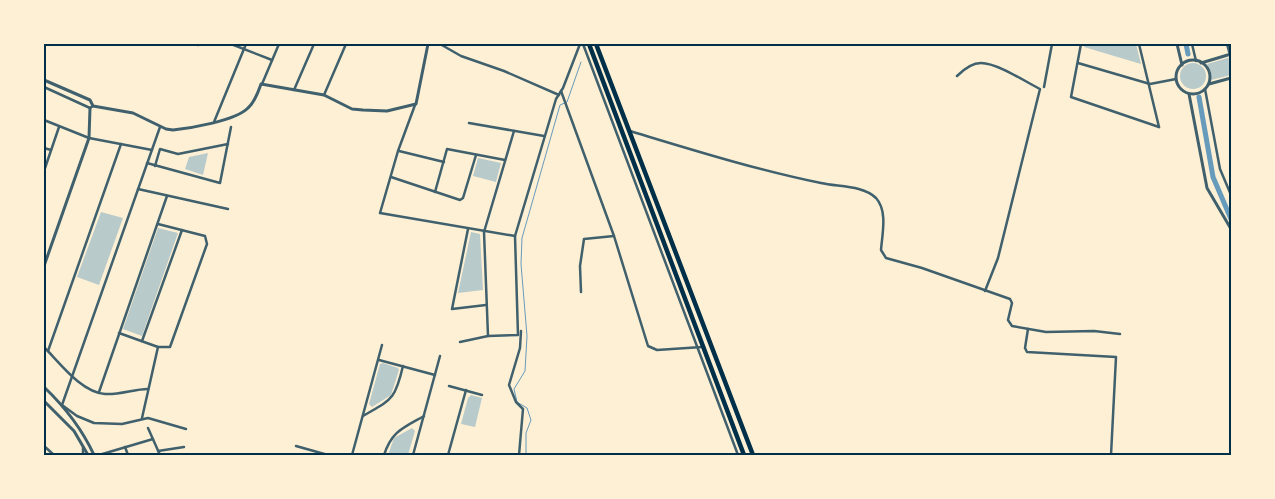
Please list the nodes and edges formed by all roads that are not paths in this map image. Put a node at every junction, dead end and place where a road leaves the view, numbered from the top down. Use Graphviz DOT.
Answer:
graph roads {
  1 [pos="231,44"];
  2 [pos="246,44"];
  3 [pos="279,44"];
  4 [pos="314,44"];
  5 [pos="346,44"];
  6 [pos="428,44"];
  7 [pos="440,44"];
  8 [pos="581,44"];
  9 [pos="589,44"];
  10 [pos="596,44"];
  11 [pos="1052,44"];
  12 [pos="1081,44"];
  13 [pos="1139,44"];
  14 [pos="1177,44"];
  15 [pos="1192,44"];
  16 [pos="1227,44"];
  17 [pos="244,49"];
  18 [pos="1230,54"];
  19 [pos="272,60"];
  20 [pos="1196,61"];
  21 [pos="1201,62"];
  22 [pos="1078,63"];
  23 [pos="1182,65"];
  24 [pos="957,76"];
  25 [pos="1231,78"];
  26 [pos="1176,79"];
  27 [pos="44,80"];
  28 [pos="261,84"];
  29 [pos="1150,84"];
  30 [pos="1208,84"];
  31 [pos="44,87"];
  32 [pos="1044,87"];
  33 [pos="1205,89"];
  34 [pos="294,90"];
  35 [pos="561,91"];
  36 [pos="1189,94"];
  37 [pos="324,95"];
  38 [pos="559,95"];
  39 [pos="416,104"];
  40 [pos="91,107"];
  41 [pos="44,120"];
  42 [pos="214,122"];
  43 [pos="469,123"];
  44 [pos="59,127"];
  45 [pos="160,127"];
  46 [pos="231,127"];
  47 [pos="514,131"];
  48 [pos="630,131"];
  49 [pos="622,134"];
  50 [pos="544,136"];
  51 [pos="89,138"];
  52 [pos="121,144"];
  53 [pos="228,144"];
  54 [pos="44,148"];
  55 [pos="51,150"];
  56 [pos="152,150"];
  57 [pos="398,151"];
  58 [pos="476,155"];
  59 [pos="505,160"];
  60 [pos="444,162"];
  61 [pos="147,163"];
  62 [pos="155,166"];
  63 [pos="44,171"];
  64 [pos="391,177"];
  65 [pos="138,189"];
  66 [pos="435,192"];
  67 [pos="1231,195"];
  68 [pos="168,196"];
  69 [pos="228,209"];
  70 [pos="158,224"];
  71 [pos="468,229"];
  72 [pos="1231,229"];
  73 [pos="182,230"];
  74 [pos="484,232"];
  75 [pos="516,236"];
  76 [pos="614,236"];
  77 [pos="44,266"];
  78 [pos="985,291"];
  79 [pos="580,292"];
  80 [pos="486,305"];
  81 [pos="1028,329"];
  82 [pos="521,331"];
  83 [pos="119,333"];
  84 [pos="1120,334"];
  85 [pos="488,336"];
  86 [pos="142,341"];
  87 [pos="460,342"];
  88 [pos="382,345"];
  89 [pos="44,347"];
  90 [pos="158,347"];
  91 [pos="700,347"];
  92 [pos="48,351"];
  93 [pos="440,356"];
  94 [pos="378,360"];
  95 [pos="403,366"];
  96 [pos="73,375"];
  97 [pos="435,375"];
  98 [pos="450,386"];
  99 [pos="44,387"];
  100 [pos="148,389"];
  101 [pos="466,390"];
  102 [pos="99,392"];
  103 [pos="482,395"];
  104 [pos="44,401"];
  105 [pos="62,405"];
  106 [pos="424,415"];
  107 [pos="362,417"];
  108 [pos="142,418"];
  109 [pos="148,428"];
  110 [pos="186,429"];
  111 [pos="153,439"];
  112 [pos="83,444"];
  113 [pos="44,446"];
  114 [pos="296,446"];
  115 [pos="125,447"];
  116 [pos="184,447"];
  117 [pos="158,451"];
  118 [pos="54,455"];
  119 [pos="83,455"];
  120 [pos="88,455"];
  121 [pos="94,455"];
  122 [pos="99,455"];
  123 [pos="128,455"];
  124 [pos="160,455"];
  125 [pos="328,455"];
  126 [pos="352,455"];
  127 [pos="384,455"];
  128 [pos="413,455"];
  129 [pos="448,455"];
  130 [pos="520,455"];
  131 [pos="738,455"];
  132 [pos="744,455"];
  133 [pos="753,455"];
  134 [pos="1112,455"];
  1 -- 17 [label="street"];
  2 -- 17 [label="street"];
  3 -- 19 [label="street"];
  4 -- 34 [label="street"];
  5 -- 37 [label="street"];
  6 -- 39 [label="street"];
  7 -- 38 [label="street"];
  8 -- 35 [label="street"];
  8 -- 91 [label="street"];
  9 -- 49 [label="main road"];
  10 -- 48 [label="main road"];
  11 -- 32 [label="street"];
  12 -- 22 [label="street"];
  13 -- 29 [label="street"];
  14 -- 23 [label="street"];
  15 -- 20 [label="street"];
  16 -- 18 [label="street"];
  17 -- 19 [label="street"];
  17 -- 42 [label="street"];
  18 -- 21 [label="street"];
  19 -- 28 [label="street"];
  20 -- 21 [label="street"];
  20 -- 23 [label="street"];
  21 -- 30 [label="street"];
  22 -- 29 [label="street"];
  22 -- 29 [label="street"];
  23 -- 26 [label="street"];
  24 -- 78 [label="street"];
  25 -- 30 [label="street"];
  26 -- 29 [label="street"];
  26 -- 36 [label="street"];
  27 -- 40 [label="street"];
  28 -- 34 [label="street"];
  28 -- 42 [label="street"];
  30 -- 33 [label="street"];
  31 -- 40 [label="street"];
  33 -- 36 [label="street"];
  33 -- 67 [label="street"];
  34 -- 37 [label="street"];
  35 -- 38 [label="street"];
  35 -- 76 [label="street"];
  36 -- 72 [label="street"];
  37 -- 39 [label="street"];
  38 -- 50 [label="street"];
  39 -- 57 [label="street"];
  40 -- 45 [label="street"];
  40 -- 51 [label="street"];
  41 -- 44 [label="street"];
  42 -- 45 [label="street"];
  43 -- 47 [label="street"];
  44 -- 51 [label="street"];
  44 -- 55 [label="street"];
  45 -- 56 [label="street"];
  46 -- 53 [label="street"];
  47 -- 50 [label="street"];
  47 -- 59 [label="street"];
  48 -- 49 [label="main road"];
  48 -- 78 [label="street"];
  48 -- 133 [label="main road"];
  49 -- 91 [label="main road"];
  50 -- 75 [label="street"];
  51 -- 52 [label="street"];
  51 -- 77 [label="street"];
  52 -- 56 [label="street"];
  52 -- 92 [label="street"];
  53 -- 62 [label="street"];
  53 -- 62 [label="street"];
  54 -- 55 [label="street"];
  55 -- 63 [label="street"];
  56 -- 61 [label="street"];
  57 -- 60 [label="street"];
  57 -- 64 [label="street"];
  58 -- 59 [label="street"];
  58 -- 60 [label="street"];
  58 -- 66 [label="street"];
  59 -- 74 [label="street"];
  60 -- 66 [label="street"];
  61 -- 62 [label="street"];
  61 -- 65 [label="street"];
  64 -- 66 [label="street"];
  64 -- 71 [label="street"];
  65 -- 68 [label="street"];
  65 -- 96 [label="street"];
  68 -- 69 [label="street"];
  68 -- 70 [label="street"];
  70 -- 73 [label="street"];
  70 -- 83 [label="street"];
  71 -- 74 [label="street"];
  71 -- 80 [label="street"];
  73 -- 86 [label="street"];
  73 -- 90 [label="street"];
  74 -- 75 [label="street"];
  74 -- 80 [label="street"];
  75 -- 85 [label="street"];
  76 -- 79 [label="street"];
  76 -- 91 [label="street"];
  78 -- 81 [label="street"];
  80 -- 85 [label="street"];
  81 -- 84 [label="street"];
  81 -- 134 [label="street"];
  82 -- 130 [label="street"];
  83 -- 86 [label="street"];
  83 -- 102 [label="street"];
  85 -- 87 [label="street"];
  86 -- 90 [label="street"];
  88 -- 94 [label="street"];
  89 -- 92 [label="street"];
  90 -- 100 [label="street"];
  91 -- 131 [label="street"];
  91 -- 132 [label="main road"];
  92 -- 96 [label="street"];
  93 -- 97 [label="street"];
  94 -- 95 [label="street"];
  94 -- 107 [label="street"];
  95 -- 97 [label="street"];
  95 -- 107 [label="street"];
  96 -- 102 [label="street"];
  96 -- 105 [label="street"];
  97 -- 106 [label="street"];
  98 -- 101 [label="street"];
  99 -- 105 [label="street"];
  100 -- 102 [label="street"];
  100 -- 108 [label="street"];
  101 -- 103 [label="street"];
  101 -- 129 [label="street"];
  104 -- 112 [label="street"];
  105 -- 108 [label="street"];
  105 -- 121 [label="street"];
  106 -- 127 [label="street"];
  106 -- 128 [label="street"];
  107 -- 126 [label="street"];
  108 -- 110 [label="street"];
  109 -- 111 [label="street"];
  111 -- 115 [label="street"];
  111 -- 117 [label="street"];
  112 -- 119 [label="street"];
  112 -- 120 [label="street"];
  113 -- 118 [label="street"];
  114 -- 125 [label="street"];
  115 -- 122 [label="street"];
  115 -- 123 [label="street"];
  116 -- 117 [label="street"];
  117 -- 124 [label="street"];
}
